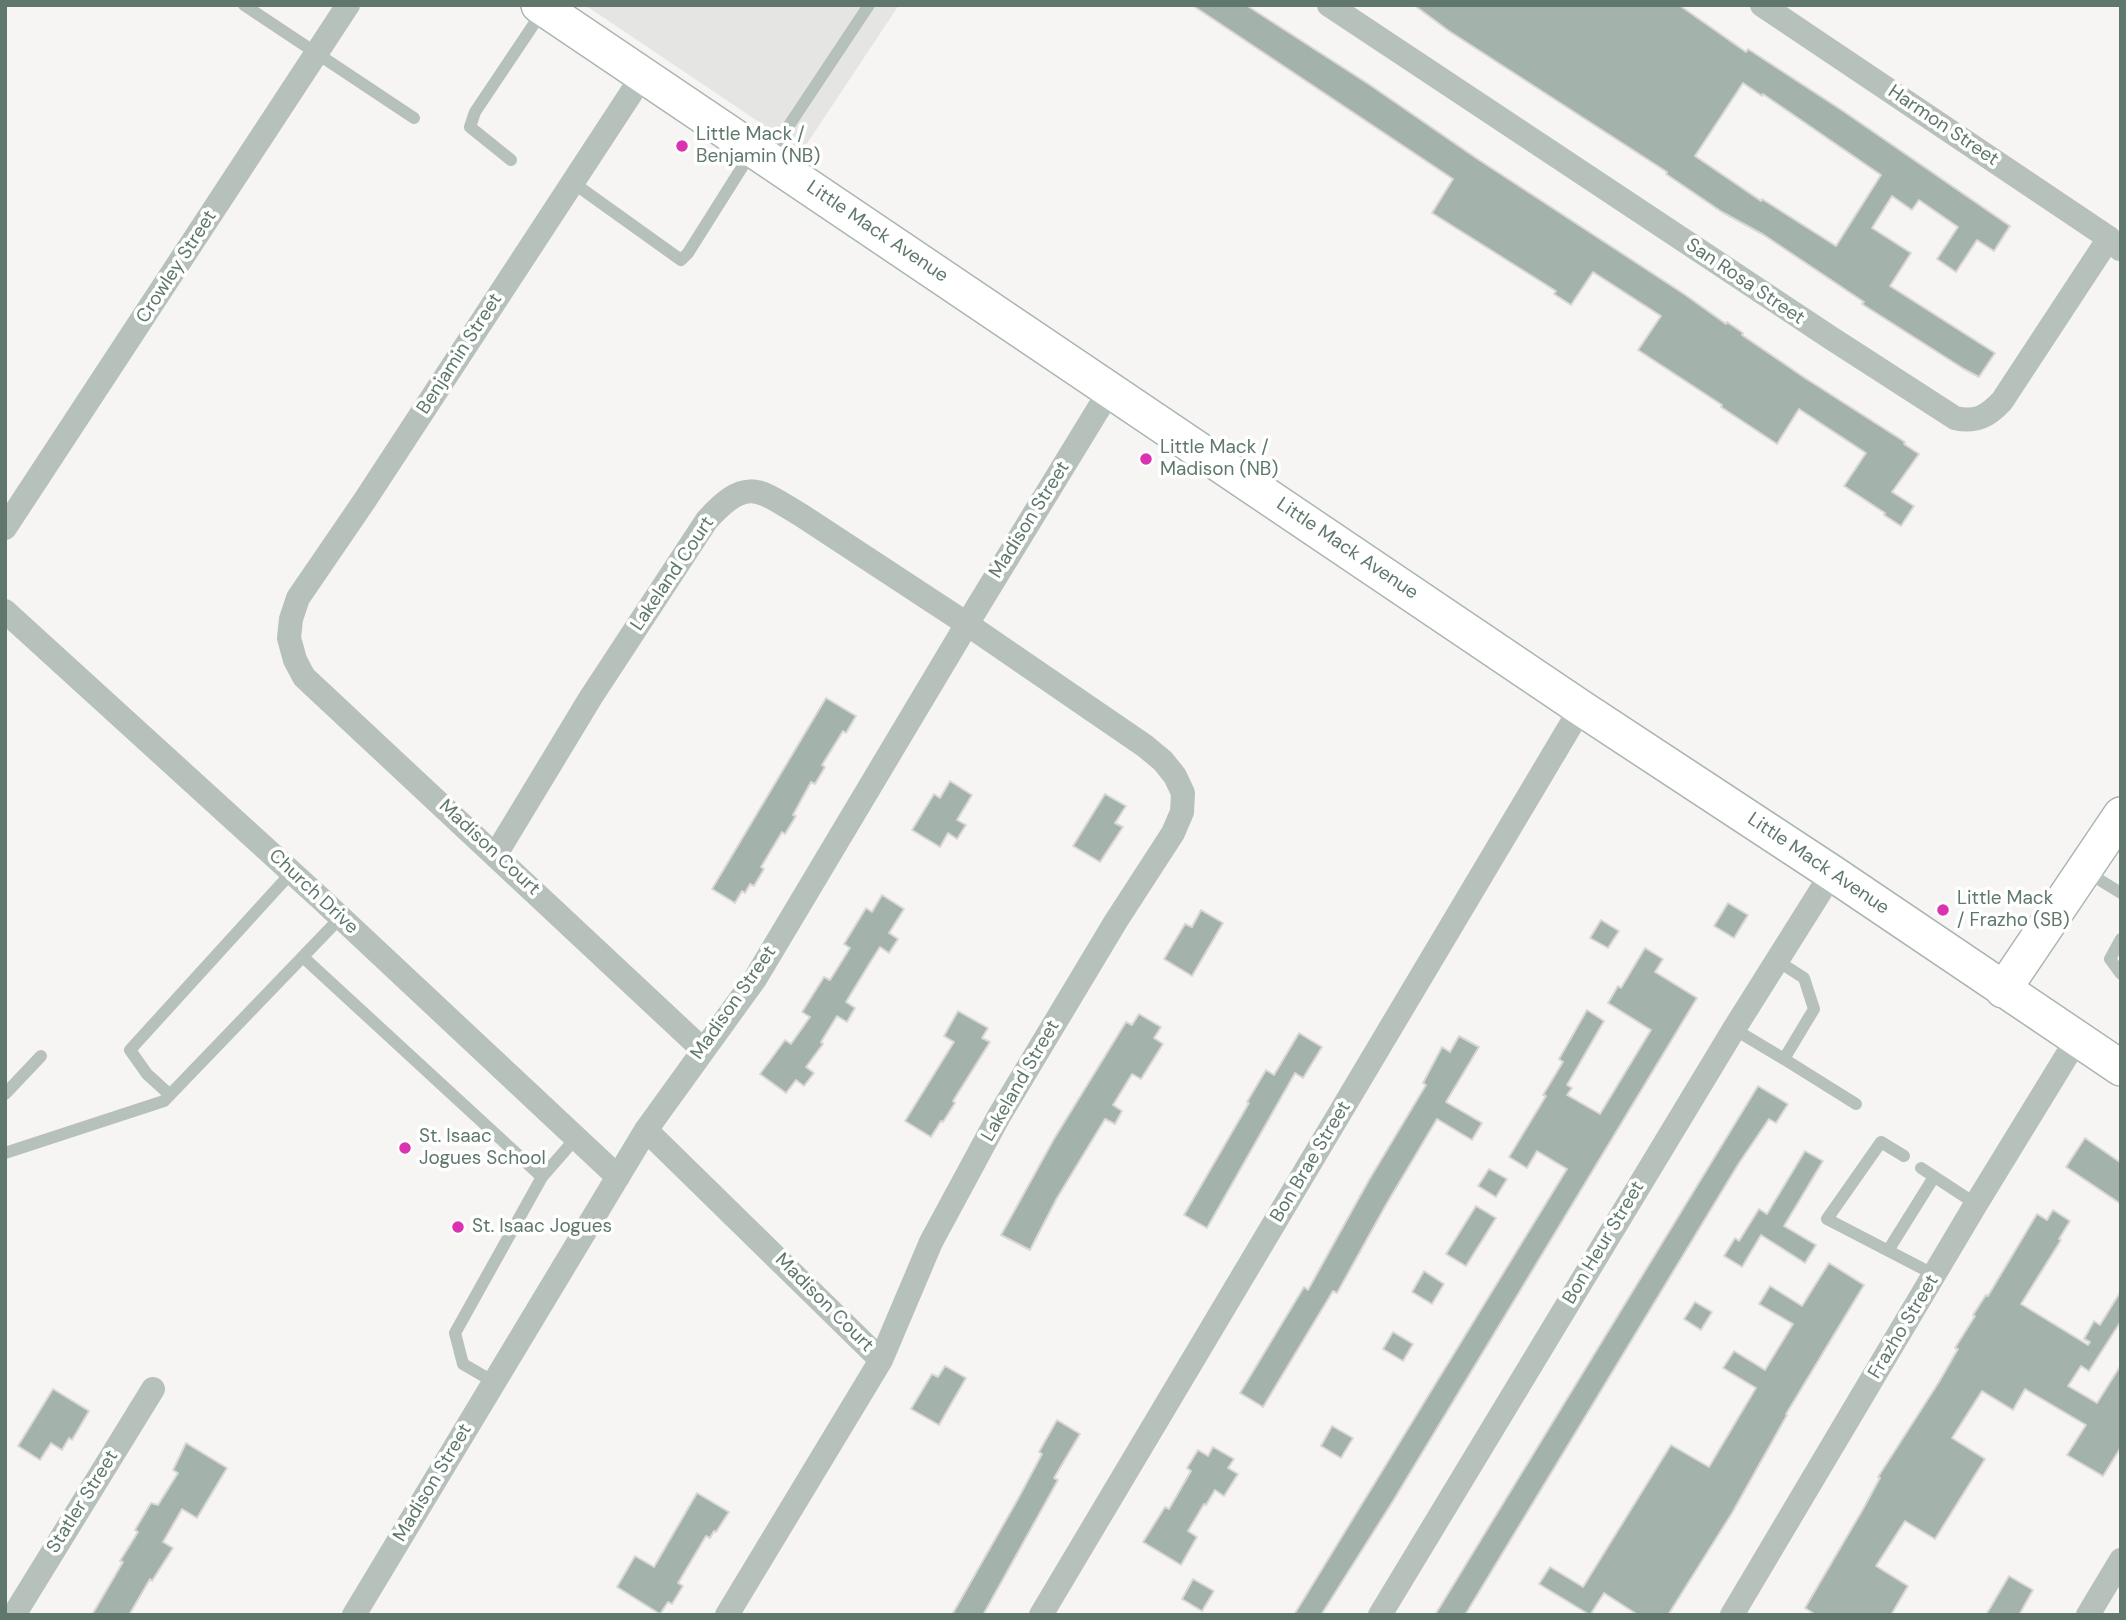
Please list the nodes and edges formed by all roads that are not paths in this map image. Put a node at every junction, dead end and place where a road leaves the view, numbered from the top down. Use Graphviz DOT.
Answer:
graph roads {
  1 [pos="244,5"];
  2 [pos="348,5"];
  3 [pos="1329,5"];
  4 [pos="1762,5"];
  5 [pos="865,7"];
  6 [pos="555,13"];
  7 [pos="317,53"];
  8 [pos="643,75"];
  9 [pos="414,117"];
  10 [pos="760,154"];
  11 [pos="511,160"];
  12 [pos="572,182"];
  13 [pos="2115,244"];
  14 [pos="1110,390"];
  15 [pos="5,528"];
  16 [pos="5,611"];
  17 [pos="967,624"];
  18 [pos="289,638"];
  19 [pos="1581,708"];
  20 [pos="2121,815"];
  21 [pos="496,854"];
  22 [pos="2084,871"];
  23 [pos="292,872"];
  24 [pos="1832,873"];
  25 [pos="2121,893"];
  26 [pos="341,917"];
  27 [pos="2121,939"];
  28 [pos="303,957"];
  29 [pos="1776,960"];
  30 [pos="2121,974"];
  31 [pos="2003,990"];
  32 [pos="1734,1029"];
  33 [pos="2077,1040"];
  34 [pos="702,1049"];
  35 [pos="41,1056"];
  36 [pos="1783,1059"];
  37 [pos="2119,1064"];
  38 [pos="5,1094"];
  39 [pos="170,1095"];
  40 [pos="1856,1104"];
  41 [pos="646,1130"];
  42 [pos="576,1138"];
  43 [pos="5,1153"];
  44 [pos="1904,1156"];
  45 [pos="1922,1168"];
  46 [pos="542,1177"];
  47 [pos="618,1177"];
  48 [pos="1934,1177"];
  49 [pos="1976,1204"];
  50 [pos="1889,1250"];
  51 [pos="1935,1275"];
  52 [pos="881,1360"];
  53 [pos="494,1382"];
  54 [pos="153,1389"];
  55 [pos="2121,1560"];
  56 [pos="14,1615"];
  57 [pos="354,1615"];
  58 [pos="727,1615"];
  59 [pos="1041,1615"];
  60 [pos="1380,1615"];
  61 [pos="1732,1615"];
  62 [pos="2088,1615"];
  1 -- 7 [label="lane"];
  2 -- 7 [label="street, Crowley Street"];
  3 -- 13 [label="street, San Rosa Street"];
  4 -- 13 [label="street, Harmon Street"];
  5 -- 10 [label="lane"];
  6 -- 8 [label="main road, Little Mack Avenue"];
  6 -- 11 [label="lane"];
  7 -- 9 [label="lane"];
  7 -- 15 [label="street, Crowley Street"];
  8 -- 10 [label="main road, Little Mack Avenue"];
  8 -- 12 [label="street, Benjamin Street"];
  10 -- 12 [label="lane"];
  10 -- 14 [label="main road, Little Mack Avenue"];
  12 -- 18 [label="street, Benjamin Street"];
  14 -- 17 [label="street, Madison Street"];
  14 -- 19 [label="main road, Little Mack Avenue"];
  16 -- 23 [label="street, Church Drive"];
  17 -- 21 [label="street, Lakeland Court"];
  17 -- 34 [label="street, Madison Street"];
  17 -- 52 [label="street, Lakeland Street"];
  18 -- 21 [label="street, Madison Court"];
  19 -- 24 [label="main road, Little Mack Avenue"];
  19 -- 59 [label="street, Bon Brae Street"];
  20 -- 22 [label="main road"];
  21 -- 34 [label="street, Madison Court"];
  22 -- 25 [label="lane"];
  22 -- 31 [label="main road"];
  23 -- 26 [label="street, Church Drive"];
  23 -- 39 [label="lane"];
  24 -- 29 [label="street, Bon Heur Street"];
  24 -- 31 [label="main road, Little Mack Avenue"];
  26 -- 28 [label="lane"];
  26 -- 42 [label="street, Church Drive"];
  27 -- 30 [label="lane"];
  28 -- 39 [label="lane"];
  28 -- 46 [label="lane"];
  29 -- 32 [label="street, Bon Heur Street"];
  29 -- 36 [label="lane"];
  31 -- 33 [label="main road, Little Mack Avenue"];
  32 -- 36 [label="lane"];
  32 -- 60 [label="street, Bon Heur Street"];
  33 -- 37 [label="main road, Little Mack Avenue"];
  33 -- 49 [label="street, Frazho Street"];
  34 -- 41 [label="street, Madison Street"];
  35 -- 38 [label="lane"];
  36 -- 40 [label="lane"];
  39 -- 43 [label="lane"];
  41 -- 47 [label="street, Madison Street"];
  41 -- 52 [label="street, Madison Court"];
  42 -- 46 [label="lane"];
  42 -- 47 [label="street, Church Drive"];
  44 -- 50 [label="lane"];
  45 -- 48 [label="lane"];
  46 -- 53 [label="lane"];
  47 -- 53 [label="street, Madison Street"];
  48 -- 49 [label="lane"];
  48 -- 50 [label="lane"];
  49 -- 51 [label="street, Frazho Street"];
  50 -- 51 [label="lane"];
  51 -- 61 [label="street, Frazho Street"];
  52 -- 58 [label="street, Lakeland Street"];
  53 -- 57 [label="street, Madison Street"];
  54 -- 56 [label="street, Statler Street"];
  55 -- 62 [label="street"];
}
